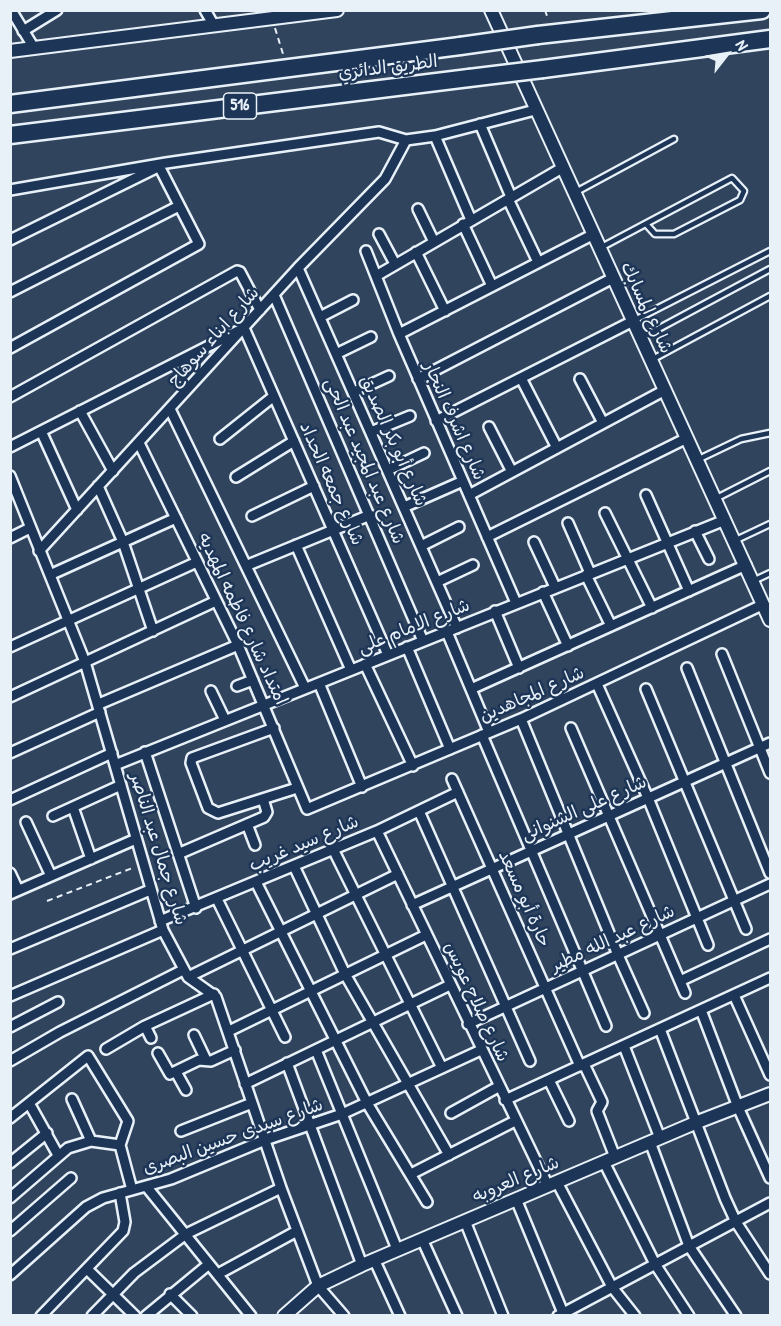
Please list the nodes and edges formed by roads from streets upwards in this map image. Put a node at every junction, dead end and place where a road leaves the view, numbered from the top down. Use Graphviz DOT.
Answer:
graph roads {
  1 [pos="11,10"];
  2 [pos="57,10"];
  3 [pos="205,10"];
  4 [pos="337,10"];
  5 [pos="491,10"];
  6 [pos="762,10"];
  7 [pos="213,24"];
  8 [pos="23,31"];
  9 [pos="771,39"];
  10 [pos="34,48"];
  11 [pos="10,51"];
  12 [pos="10,104"];
  13 [pos="535,110"];
  14 [pos="480,124"];
  15 [pos="10,135"];
  16 [pos="435,136"];
  17 [pos="406,140"];
  18 [pos="163,165"];
  19 [pos="562,168"];
  20 [pos="10,190"];
  21 [pos="510,198"];
  22 [pos="179,206"];
  23 [pos="418,209"];
  24 [pos="467,222"];
  25 [pos="380,234"];
  26 [pos="592,235"];
  27 [pos="10,240"];
  28 [pos="434,242"];
  29 [pos="366,251"];
  30 [pos="416,252"];
  31 [pos="538,262"];
  32 [pos="394,264"];
  33 [pos="298,268"];
  34 [pos="376,276"];
  35 [pos="613,278"];
  36 [pos="492,286"];
  37 [pos="10,292"];
  38 [pos="274,295"];
  39 [pos="353,300"];
  40 [pos="261,310"];
  41 [pos="445,311"];
  42 [pos="320,317"];
  43 [pos="633,321"];
  44 [pos="244,328"];
  45 [pos="399,334"];
  46 [pos="371,338"];
  47 [pos="10,348"];
  48 [pos="336,354"];
  49 [pos="389,376"];
  50 [pos="521,378"];
  51 [pos="418,379"];
  52 [pos="580,379"];
  53 [pos="664,390"];
  54 [pos="354,392"];
  55 [pos="274,396"];
  56 [pos="10,397"];
  57 [pos="170,409"];
  58 [pos="80,411"];
  59 [pos="410,416"];
  60 [pos="436,421"];
  61 [pos="603,423"];
  62 [pos="489,427"];
  63 [pos="41,431"];
  64 [pos="371,432"];
  65 [pos="687,438"];
  66 [pos="220,439"];
  67 [pos="294,441"];
  68 [pos="139,443"];
  69 [pos="10,447"];
  70 [pos="557,448"];
  71 [pos="424,453"];
  72 [pos="388,470"];
  73 [pos="113,471"];
  74 [pos="512,472"];
  75 [pos="10,476"];
  76 [pos="236,477"];
  77 [pos="463,481"];
  78 [pos="98,486"];
  79 [pos="314,486"];
  80 [pos="469,495"];
  81 [pos="646,495"];
  82 [pos="404,507"];
  83 [pos="77,510"];
  84 [pos="605,513"];
  85 [pos="370,515"];
  86 [pos="252,516"];
  87 [pos="176,518"];
  88 [pos="724,519"];
  89 [pos="568,524"];
  90 [pos="459,527"];
  91 [pos="30,528"];
  92 [pos="333,530"];
  93 [pos="695,531"];
  94 [pos="487,537"];
  95 [pos="10,538"];
  96 [pos="123,542"];
  97 [pos="534,542"];
  98 [pos="667,543"];
  99 [pos="296,545"];
  100 [pos="421,546"];
  101 [pos="39,551"];
  102 [pos="628,558"];
  103 [pos="709,558"];
  104 [pos="197,562"];
  105 [pos="248,565"];
  106 [pos="473,565"];
  107 [pos="746,565"];
  108 [pos="52,574"];
  109 [pos="588,574"];
  110 [pos="437,582"];
  111 [pos="139,587"];
  112 [pos="555,587"];
  113 [pos="689,591"];
  114 [pos="543,592"];
  115 [pos="216,602"];
  116 [pos="516,603"];
  117 [pos="764,604"];
  118 [pos="652,608"];
  119 [pos="495,611"];
  120 [pos="69,618"];
  121 [pos="771,620"];
  122 [pos="611,626"];
  123 [pos="457,628"];
  124 [pos="153,631"];
  125 [pos="447,632"];
  126 [pos="423,641"];
  127 [pos="238,645"];
  128 [pos="568,646"];
  129 [pos="10,647"];
  130 [pos="407,647"];
  131 [pos="722,654"];
  132 [pos="388,655"];
  133 [pos="85,662"];
  134 [pos="365,664"];
  135 [pos="519,668"];
  136 [pos="687,668"];
  137 [pos="351,670"];
  138 [pos="253,680"];
  139 [pos="319,682"];
  140 [pos="597,684"];
  141 [pos="237,686"];
  142 [pos="305,688"];
  143 [pos="471,689"];
  144 [pos="646,689"];
  145 [pos="212,691"];
  146 [pos="10,697"];
  147 [pos="265,705"];
  148 [pos="100,708"];
  149 [pos="521,719"];
  150 [pos="225,720"];
  151 [pos="273,728"];
  152 [pos="571,728"];
  153 [pos="486,734"];
  154 [pos="771,743"];
  155 [pos="760,747"];
  156 [pos="450,749"];
  157 [pos="145,752"];
  158 [pos="10,753"];
  159 [pos="112,753"];
  160 [pos="726,763"];
  161 [pos="115,765"];
  162 [pos="412,766"];
  163 [pos="771,773"];
  164 [pos="452,779"];
  165 [pos="685,781"];
  166 [pos="121,785"];
  167 [pos="297,788"];
  168 [pos="362,788"];
  169 [pos="458,792"];
  170 [pos="648,798"];
  171 [pos="263,799"];
  172 [pos="10,800"];
  173 [pos="74,807"];
  174 [pos="310,809"];
  175 [pos="419,811"];
  176 [pos="53,816"];
  177 [pos="609,816"];
  178 [pos="26,822"];
  179 [pos="247,824"];
  180 [pos="377,831"];
  181 [pos="568,834"];
  182 [pos="136,839"];
  183 [pos="255,845"];
  184 [pos="333,849"];
  185 [pos="531,852"];
  186 [pos="178,854"];
  187 [pos="91,859"];
  188 [pos="294,866"];
  189 [pos="492,869"];
  190 [pos="10,873"];
  191 [pos="771,873"];
  192 [pos="398,874"];
  193 [pos="51,876"];
  194 [pos="256,882"];
  195 [pos="771,884"];
  196 [pos="452,887"];
  197 [pos="150,890"];
  198 [pos="14,892"];
  199 [pos="354,895"];
  200 [pos="217,899"];
  201 [pos="733,902"];
  202 [pos="412,905"];
  203 [pos="196,908"];
  204 [pos="316,914"];
  205 [pos="696,919"];
  206 [pos="161,925"];
  207 [pos="746,930"];
  208 [pos="281,931"];
  209 [pos="426,935"];
  210 [pos="660,936"];
  211 [pos="771,939"];
  212 [pos="708,945"];
  213 [pos="10,949"];
  214 [pos="242,950"];
  215 [pos="384,955"];
  216 [pos="618,955"];
  217 [pos="583,971"];
  218 [pos="186,974"];
  219 [pos="345,974"];
  220 [pos="771,978"];
  221 [pos="680,981"];
  222 [pos="450,985"];
  223 [pos="546,988"];
  224 [pos="310,991"];
  225 [pos="685,993"];
  226 [pos="214,994"];
  227 [pos="734,995"];
  228 [pos="10,996"];
  229 [pos="58,1002"];
  230 [pos="409,1005"];
  231 [pos="505,1007"];
  232 [pos="271,1010"];
  233 [pos="700,1010"];
  234 [pos="644,1012"];
  235 [pos="373,1022"];
  236 [pos="468,1024"];
  237 [pos="145,1026"];
  238 [pos="606,1026"];
  239 [pos="10,1027"];
  240 [pos="660,1029"];
  241 [pos="229,1030"];
  242 [pos="194,1035"];
  243 [pos="285,1037"];
  244 [pos="151,1038"];
  245 [pos="335,1040"];
  246 [pos="624,1046"];
  247 [pos="106,1049"];
  248 [pos="235,1050"];
  249 [pos="316,1050"];
  250 [pos="481,1050"];
  251 [pos="158,1053"];
  252 [pos="206,1060"];
  253 [pos="10,1061"];
  254 [pos="530,1061"];
  255 [pos="287,1063"];
  256 [pos="582,1065"];
  257 [pos="442,1068"];
  258 [pos="176,1072"];
  259 [pos="771,1075"];
  260 [pos="549,1080"];
  261 [pos="408,1083"];
  262 [pos="245,1084"];
  263 [pos="498,1087"];
  264 [pos="186,1090"];
  265 [pos="771,1094"];
  266 [pos="72,1099"];
  267 [pos="505,1100"];
  268 [pos="29,1103"];
  269 [pos="252,1103"];
  270 [pos="368,1103"];
  271 [pos="738,1107"];
  272 [pos="451,1113"];
  273 [pos="342,1114"];
  274 [pos="10,1119"];
  275 [pos="515,1121"];
  276 [pos="569,1121"];
  277 [pos="695,1123"];
  278 [pos="311,1126"];
  279 [pos="181,1131"];
  280 [pos="46,1133"];
  281 [pos="265,1140"];
  282 [pos="655,1140"];
  283 [pos="91,1141"];
  284 [pos="120,1145"];
  285 [pos="58,1155"];
  286 [pos="449,1155"];
  287 [pos="609,1160"];
  288 [pos="10,1163"];
  289 [pos="411,1174"];
  290 [pos="71,1178"];
  291 [pos="771,1178"];
  292 [pos="552,1184"];
  293 [pos="146,1186"];
  294 [pos="280,1188"];
  295 [pos="132,1190"];
  296 [pos="120,1193"];
  297 [pos="10,1198"];
  298 [pos="516,1199"];
  299 [pos="427,1202"];
  300 [pos="771,1203"];
  301 [pos="465,1221"];
  302 [pos="736,1222"];
  303 [pos="10,1231"];
  304 [pos="297,1231"];
  305 [pos="186,1234"];
  306 [pos="422,1239"];
  307 [pos="689,1246"];
  308 [pos="397,1249"];
  309 [pos="375,1259"];
  310 [pos="210,1264"];
  311 [pos="655,1264"];
  312 [pos="362,1265"];
  313 [pos="87,1269"];
  314 [pos="218,1274"];
  315 [pos="771,1274"];
  316 [pos="10,1275"];
  317 [pos="318,1286"];
  318 [pos="612,1287"];
  319 [pos="113,1294"];
  320 [pos="170,1294"];
  321 [pos="576,1306"];
  322 [pos="561,1314"];
  323 [pos="40,1316"];
  324 [pos="92,1316"];
  325 [pos="135,1316"];
  326 [pos="146,1316"];
  327 [pos="192,1316"];
  328 [pos="251,1316"];
  329 [pos="285,1316"];
  330 [pos="344,1316"];
  331 [pos="400,1316"];
  332 [pos="457,1316"];
  333 [pos="502,1316"];
  334 [pos="583,1316"];
  335 [pos="635,1316"];
  336 [pos="689,1316"];
  337 [pos="736,1316"];
  1 -- 8 [label="street"];
  2 -- 8 [label="street"];
  3 -- 7 [label="street"];
  4 -- 7 [label="street"];
  5 -- 13 [label="street, شارع المسابك"];
  6 -- 12 [label="highway, الطريق الدائري / 516, bridge"];
  7 -- 10 [label="street"];
  8 -- 10 [label="street"];
  9 -- 15 [label="highway, الطريق الدائري / 516, bridge"];
  10 -- 11 [label="street"];
  13 -- 14 [label="street"];
  13 -- 19 [label="street, شارع المسابك"];
  14 -- 16 [label="street"];
  14 -- 21 [label="street"];
  16 -- 17 [label="street"];
  16 -- 24 [label="street"];
  17 -- 18 [label="street"];
  17 -- 33 [label="street, شارع ابناء سوهاج"];
  18 -- 20 [label="street"];
  18 -- 22 [label="street"];
  18 -- 27 [label="street"];
  19 -- 21 [label="street"];
  19 -- 26 [label="street, شارع المسابك"];
  21 -- 24 [label="street"];
  21 -- 31 [label="street"];
  22 -- 37 [label="street"];
  22 -- 47 [label="street"];
  23 -- 28 [label="street"];
  24 -- 28 [label="street"];
  24 -- 36 [label="street"];
  25 -- 32 [label="street"];
  26 -- 31 [label="street"];
  26 -- 35 [label="street, شارع المسابك"];
  28 -- 30 [label="street"];
  29 -- 34 [label="street, شارع اشرف النجار"];
  30 -- 32 [label="street"];
  30 -- 41 [label="street"];
  31 -- 36 [label="street"];
  32 -- 34 [label="street"];
  33 -- 38 [label="street, شارع ابناء سوهاج"];
  33 -- 42 [label="street, شارع أبو بكر الصديق"];
  34 -- 45 [label="street, شارع اشرف النجار"];
  35 -- 43 [label="street, شارع المسابك"];
  35 -- 51 [label="street"];
  36 -- 41 [label="street"];
  38 -- 40 [label="street, شارع ابناء سوهاج"];
  38 -- 85 [label="street, شارع عبد المجيد عبد الحى"];
  39 -- 42 [label="street"];
  40 -- 44 [label="street, شارع ابناء سوهاج"];
  40 -- 56 [label="street"];
  41 -- 45 [label="street"];
  42 -- 48 [label="street, شارع أبو بكر الصديق"];
  43 -- 50 [label="street"];
  43 -- 53 [label="street, شارع المسابك"];
  44 -- 55 [label="street, شارع جمعه الحداد"];
  44 -- 57 [label="street, شارع ابناء سوهاج"];
  44 -- 58 [label="street"];
  45 -- 51 [label="street, شارع اشرف النجار"];
  46 -- 48 [label="street"];
  48 -- 54 [label="street, شارع أبو بكر الصديق"];
  49 -- 54 [label="street"];
  50 -- 60 [label="street"];
  50 -- 70 [label="street"];
  51 -- 60 [label="street, شارع اشرف النجار"];
  52 -- 61 [label="street"];
  53 -- 61 [label="street"];
  53 -- 65 [label="street, شارع المسابك"];
  54 -- 64 [label="street, شارع أبو بكر الصديق"];
  55 -- 66 [label="street"];
  55 -- 67 [label="street, شارع جمعه الحداد"];
  57 -- 68 [label="street, شارع ابناء سوهاج"];
  57 -- 105 [label="street"];
  58 -- 63 [label="street"];
  58 -- 73 [label="street"];
  59 -- 64 [label="street"];
  60 -- 77 [label="street, شارع اشرف النجار"];
  61 -- 70 [label="street"];
  62 -- 74 [label="street"];
  63 -- 69 [label="street"];
  63 -- 83 [label="street"];
  64 -- 72 [label="street, شارع أبو بكر الصديق"];
  65 -- 88 [label="street, شارع المسابك"];
  65 -- 94 [label="street"];
  67 -- 76 [label="street"];
  67 -- 79 [label="street, شارع جمعه الحداد"];
  68 -- 73 [label="street, شارع ابناء سوهاج"];
  68 -- 87 [label="street, امتداد شارع فاطمه المهديه"];
  70 -- 74 [label="street"];
  71 -- 72 [label="street"];
  72 -- 82 [label="street, شارع أبو بكر الصديق"];
  73 -- 78 [label="street, شارع ابناء سوهاج"];
  74 -- 80 [label="street"];
  75 -- 91 [label="street, شارع جمال عبد الناصر"];
  77 -- 80 [label="street, شارع اشرف النجار"];
  77 -- 82 [label="street"];
  78 -- 83 [label="street, شارع ابناء سوهاج"];
  78 -- 96 [label="street"];
  79 -- 86 [label="street"];
  79 -- 92 [label="street, شارع جمعه الحداد"];
  80 -- 94 [label="street, شارع اشرف النجار"];
  81 -- 98 [label="street"];
  82 -- 100 [label="street, شارع أبو بكر الصديق"];
  83 -- 101 [label="street, شارع ابناء سوهاج"];
  84 -- 102 [label="street"];
  85 -- 92 [label="street"];
  85 -- 126 [label="street, شارع عبد المجيد عبد الحى"];
  87 -- 96 [label="street"];
  87 -- 104 [label="street, امتداد شارع فاطمه المهديه"];
  88 -- 93 [label="street, شارع الامام على"];
  88 -- 107 [label="street, شارع المسابك"];
  89 -- 109 [label="street"];
  90 -- 100 [label="street"];
  91 -- 95 [label="street"];
  91 -- 101 [label="street, شارع جمال عبد الناصر"];
  92 -- 99 [label="street"];
  92 -- 132 [label="street, شارع جمعه الحداد"];
  93 -- 98 [label="street, شارع الامام على"];
  93 -- 103 [label="street"];
  94 -- 116 [label="street, شارع اشرف النجار"];
  96 -- 108 [label="street"];
  96 -- 111 [label="street"];
  97 -- 112 [label="street"];
  98 -- 102 [label="street, شارع الامام على"];
  98 -- 113 [label="street"];
  99 -- 105 [label="street"];
  99 -- 137 [label="street"];
  100 -- 110 [label="street, شارع أبو بكر الصديق"];
  101 -- 108 [label="street, شارع جمال عبد الناصر"];
  102 -- 109 [label="street, شارع الامام على"];
  102 -- 118 [label="street"];
  104 -- 111 [label="street"];
  104 -- 115 [label="street, امتداد شارع فاطمه المهديه"];
  105 -- 142 [label="street"];
  106 -- 110 [label="street"];
  107 -- 113 [label="street"];
  107 -- 117 [label="street, شارع المسابك"];
  108 -- 120 [label="street, شارع جمال عبد الناصر"];
  109 -- 112 [label="street, شارع الامام على"];
  109 -- 122 [label="street"];
  110 -- 123 [label="street, شارع أبو بكر الصديق"];
  111 -- 120 [label="street"];
  111 -- 124 [label="street"];
  112 -- 114 [label="street, شارع الامام على"];
  113 -- 118 [label="street"];
  114 -- 116 [label="street, شارع الامام على"];
  114 -- 128 [label="street"];
  115 -- 124 [label="street"];
  115 -- 127 [label="street, امتداد شارع فاطمه المهديه"];
  116 -- 119 [label="street, شارع الامام على"];
  117 -- 121 [label="street, شارع المسابك"];
  117 -- 140 [label="street, شارع المجاهدين"];
  118 -- 122 [label="street"];
  119 -- 123 [label="street, شارع الامام على"];
  119 -- 135 [label="street"];
  120 -- 129 [label="street"];
  120 -- 133 [label="street, شارع جمال عبد الناصر"];
  122 -- 128 [label="street"];
  123 -- 125 [label="street, شارع الامام على"];
  124 -- 133 [label="street"];
  125 -- 126 [label="street, شارع الامام على"];
  125 -- 143 [label="street"];
  126 -- 130 [label="street, شارع الامام على"];
  127 -- 138 [label="street, امتداد شارع فاطمه المهديه"];
  127 -- 148 [label="street"];
  128 -- 135 [label="street"];
  130 -- 132 [label="street, شارع الامام على"];
  130 -- 156 [label="street"];
  131 -- 155 [label="street"];
  132 -- 134 [label="street, شارع الامام على"];
  133 -- 146 [label="street"];
  133 -- 148 [label="street, شارع جمال عبد الناصر"];
  134 -- 137 [label="street, شارع الامام على"];
  134 -- 162 [label="street"];
  135 -- 143 [label="street"];
  136 -- 160 [label="street"];
  137 -- 139 [label="street, شارع الامام على"];
  138 -- 141 [label="street"];
  138 -- 147 [label="street, امتداد شارع فاطمه المهديه"];
  139 -- 142 [label="street, شارع الامام على"];
  139 -- 168 [label="street"];
  140 -- 149 [label="street, شارع المجاهدين"];
  140 -- 170 [label="street"];
  142 -- 147 [label="street, شارع الامام على"];
  143 -- 153 [label="street"];
  144 -- 165 [label="street"];
  145 -- 150 [label="street"];
  147 -- 150 [label="street, شارع الامام على"];
  147 -- 151 [label="street, امتداد شارع فاطمه المهديه"];
  148 -- 158 [label="street"];
  148 -- 159 [label="street, شارع جمال عبد الناصر"];
  149 -- 153 [label="street, شارع المجاهدين"];
  149 -- 181 [label="street"];
  150 -- 157 [label="street, شارع الامام على"];
  151 -- 167 [label="street, امتداد شارع فاطمه المهديه"];
  151 -- 171 [label="street"];
  152 -- 177 [label="street"];
  153 -- 156 [label="street, شارع المجاهدين"];
  153 -- 185 [label="street"];
  154 -- 155 [label="street, شارع على الشنوانى"];
  155 -- 160 [label="street, شارع على الشنوانى"];
  155 -- 163 [label="street"];
  156 -- 162 [label="street, شارع المجاهدين"];
  157 -- 161 [label="street, شارع الامام على"];
  157 -- 186 [label="street"];
  159 -- 161 [label="street, شارع جمال عبد الناصر"];
  159 -- 172 [label="street"];
  160 -- 165 [label="street, شارع على الشنوانى"];
  160 -- 191 [label="street"];
  161 -- 166 [label="street, شارع جمال عبد الناصر"];
  162 -- 168 [label="street, شارع المجاهدين"];
  164 -- 169 [label="street, حارة أبو مسعد"];
  165 -- 170 [label="street, شارع على الشنوانى"];
  165 -- 201 [label="street"];
  166 -- 173 [label="street"];
  166 -- 182 [label="street, شارع جمال عبد الناصر"];
  167 -- 171 [label="street"];
  167 -- 174 [label="street, امتداد شارع فاطمه المهديه"];
  168 -- 174 [label="street, شارع المجاهدين"];
  169 -- 175 [label="street, شارع سيد غريب"];
  169 -- 189 [label="street, حارة أبو مسعد"];
  170 -- 177 [label="street, شارع على الشنوانى"];
  170 -- 205 [label="street"];
  171 -- 179 [label="street"];
  173 -- 176 [label="street"];
  173 -- 187 [label="street"];
  175 -- 180 [label="street, شارع سيد غريب"];
  175 -- 196 [label="street"];
  177 -- 181 [label="street, شارع على الشنوانى"];
  177 -- 210 [label="street"];
  178 -- 193 [label="street"];
  179 -- 183 [label="street"];
  179 -- 186 [label="street"];
  180 -- 184 [label="street, شارع سيد غريب"];
  180 -- 192 [label="street, شارع صلاح عويس"];
  181 -- 185 [label="street, شارع على الشنوانى"];
  181 -- 216 [label="street"];
  182 -- 187 [label="street"];
  182 -- 197 [label="street, شارع جمال عبد الناصر"];
  184 -- 188 [label="street, شارع سيد غريب"];
  184 -- 199 [label="street"];
  185 -- 189 [label="street, شارع على الشنوانى"];
  185 -- 217 [label="street"];
  186 -- 203 [label="street"];
  187 -- 193 [label="street"];
  188 -- 194 [label="street, شارع سيد غريب"];
  188 -- 204 [label="street"];
  189 -- 196 [label="street, شارع على الشنوانى"];
  189 -- 223 [label="street, حارة أبو مسعد"];
  190 -- 198 [label="street"];
  192 -- 199 [label="street"];
  192 -- 202 [label="street, شارع صلاح عويس"];
  193 -- 198 [label="street"];
  194 -- 200 [label="street, شارع سيد غريب"];
  194 -- 208 [label="street"];
  195 -- 201 [label="street, شارع عبد الله مطير"];
  196 -- 202 [label="street, شارع على الشنوانى"];
  196 -- 231 [label="street"];
  197 -- 206 [label="street, شارع جمال عبد الناصر"];
  197 -- 213 [label="street"];
  199 -- 204 [label="street"];
  199 -- 215 [label="street"];
  200 -- 203 [label="street, شارع سيد غريب"];
  200 -- 214 [label="street"];
  201 -- 205 [label="street, شارع عبد الله مطير"];
  201 -- 207 [label="street"];
  202 -- 209 [label="street, شارع صلاح عويس"];
  203 -- 206 [label="street, شارع سيد غريب"];
  204 -- 208 [label="street"];
  204 -- 219 [label="street"];
  205 -- 210 [label="street, شارع عبد الله مطير"];
  205 -- 212 [label="street"];
  206 -- 218 [label="street, شارع جمال عبد الناصر"];
  206 -- 228 [label="street, شارع سيد غريب"];
  208 -- 214 [label="street"];
  208 -- 224 [label="street"];
  209 -- 215 [label="street"];
  209 -- 222 [label="street, شارع صلاح عويس"];
  210 -- 216 [label="street, شارع عبد الله مطير"];
  210 -- 221 [label="street"];
  211 -- 221 [label="street"];
  214 -- 218 [label="street"];
  214 -- 232 [label="street"];
  215 -- 219 [label="street"];
  215 -- 230 [label="street"];
  216 -- 217 [label="street, شارع عبد الله مطير"];
  216 -- 234 [label="street"];
  217 -- 223 [label="street, شارع عبد الله مطير"];
  217 -- 238 [label="street"];
  218 -- 226 [label="street"];
  218 -- 253 [label="street"];
  219 -- 224 [label="street"];
  219 -- 235 [label="street"];
  220 -- 227 [label="street"];
  221 -- 225 [label="street"];
  222 -- 230 [label="street"];
  222 -- 236 [label="street, شارع صلاح عويس"];
  223 -- 231 [label="street, شارع عبد الله مطير"];
  223 -- 256 [label="street, حارة أبو مسعد"];
  224 -- 232 [label="street"];
  224 -- 245 [label="street"];
  226 -- 237 [label="street"];
  226 -- 241 [label="street"];
  227 -- 233 [label="street"];
  227 -- 259 [label="street"];
  229 -- 239 [label="street"];
  230 -- 235 [label="street"];
  230 -- 257 [label="street"];
  231 -- 236 [label="street, شارع عبد الله مطير"];
  231 -- 254 [label="street"];
  232 -- 241 [label="street"];
  232 -- 243 [label="street"];
  233 -- 240 [label="street"];
  233 -- 271 [label="street"];
  235 -- 245 [label="street"];
  235 -- 261 [label="street"];
  236 -- 250 [label="street, شارع صلاح عويس"];
  237 -- 244 [label="street"];
  237 -- 247 [label="street"];
  240 -- 246 [label="street"];
  240 -- 277 [label="street"];
  241 -- 248 [label="street"];
  242 -- 252 [label="street"];
  245 -- 249 [label="street"];
  245 -- 270 [label="street"];
  246 -- 256 [label="street"];
  246 -- 282 [label="street"];
  248 -- 252 [label="street"];
  248 -- 262 [label="street"];
  249 -- 255 [label="street"];
  249 -- 273 [label="street"];
  250 -- 257 [label="street, شارع سيدى حسين البصرى"];
  250 -- 263 [label="street, شارع صلاح عويس"];
  251 -- 258 [label="street"];
  252 -- 258 [label="street"];
  255 -- 262 [label="street"];
  255 -- 278 [label="street"];
  256 -- 260 [label="street"];
  256 -- 287 [label="street, حارة أبو مسعد"];
  257 -- 261 [label="street, شارع سيدى حسين البصرى"];
  258 -- 264 [label="street"];
  260 -- 267 [label="street"];
  260 -- 276 [label="street"];
  261 -- 270 [label="street, شارع سيدى حسين البصرى"];
  261 -- 286 [label="street"];
  262 -- 269 [label="street"];
  263 -- 267 [label="street, شارع صلاح عويس"];
  263 -- 272 [label="street"];
  265 -- 271 [label="street, شارع العروبه"];
  266 -- 283 [label="street"];
  267 -- 275 [label="street, شارع صلاح عويس"];
  268 -- 274 [label="street"];
  268 -- 280 [label="street"];
  268 -- 284 [label="street"];
  269 -- 279 [label="street"];
  269 -- 281 [label="street"];
  270 -- 273 [label="street, شارع سيدى حسين البصرى"];
  270 -- 289 [label="street"];
  271 -- 277 [label="street, شارع العروبه"];
  271 -- 291 [label="street"];
  273 -- 278 [label="street, شارع سيدى حسين البصرى"];
  273 -- 308 [label="street"];
  275 -- 286 [label="street"];
  275 -- 292 [label="street, شارع صلاح عويس"];
  277 -- 282 [label="street, شارع العروبه"];
  277 -- 302 [label="street"];
  278 -- 281 [label="street, شارع سيدى حسين البصرى"];
  278 -- 312 [label="street"];
  280 -- 285 [label="street"];
  280 -- 288 [label="street"];
  281 -- 293 [label="street, شارع سيدى حسين البصرى"];
  281 -- 294 [label="street"];
  282 -- 287 [label="street, شارع العروبه"];
  282 -- 307 [label="street"];
  283 -- 284 [label="street"];
  283 -- 285 [label="street"];
  284 -- 295 [label="street"];
  285 -- 297 [label="street"];
  286 -- 289 [label="street"];
  287 -- 292 [label="street, شارع العروبه"];
  287 -- 311 [label="street"];
  289 -- 299 [label="street"];
  290 -- 303 [label="street"];
  292 -- 298 [label="street, شارع العروبه"];
  292 -- 318 [label="street, شارع صلاح عويس"];
  293 -- 295 [label="street, شارع سيدى حسين البصرى"];
  293 -- 305 [label="street"];
  294 -- 304 [label="street"];
  294 -- 305 [label="street"];
  295 -- 296 [label="street, شارع سيدى حسين البصرى"];
  296 -- 313 [label="street"];
  296 -- 316 [label="street, شارع سيدى حسين البصرى"];
  298 -- 301 [label="street, شارع العروبه"];
  298 -- 322 [label="street"];
  300 -- 302 [label="street"];
  301 -- 306 [label="street, شارع العروبه"];
  301 -- 333 [label="street"];
  302 -- 307 [label="street"];
  302 -- 315 [label="street"];
  304 -- 314 [label="street"];
  304 -- 317 [label="street"];
  305 -- 310 [label="street"];
  305 -- 319 [label="street"];
  306 -- 308 [label="street, شارع العروبه"];
  306 -- 332 [label="street"];
  307 -- 311 [label="street"];
  307 -- 337 [label="street"];
  308 -- 309 [label="street, شارع العروبه"];
  309 -- 312 [label="street, شارع العروبه"];
  309 -- 331 [label="street"];
  310 -- 314 [label="street"];
  310 -- 320 [label="street"];
  311 -- 318 [label="street"];
  311 -- 336 [label="street"];
  312 -- 317 [label="street, شارع العروبه"];
  313 -- 319 [label="street"];
  313 -- 323 [label="street"];
  314 -- 328 [label="street"];
  317 -- 329 [label="street, شارع العروبه"];
  317 -- 330 [label="street"];
  318 -- 321 [label="street"];
  318 -- 335 [label="street, شارع صلاح عويس"];
  319 -- 324 [label="street"];
  319 -- 325 [label="street"];
  320 -- 326 [label="street"];
  320 -- 327 [label="street"];
  321 -- 322 [label="street"];
  321 -- 334 [label="street"];
}
